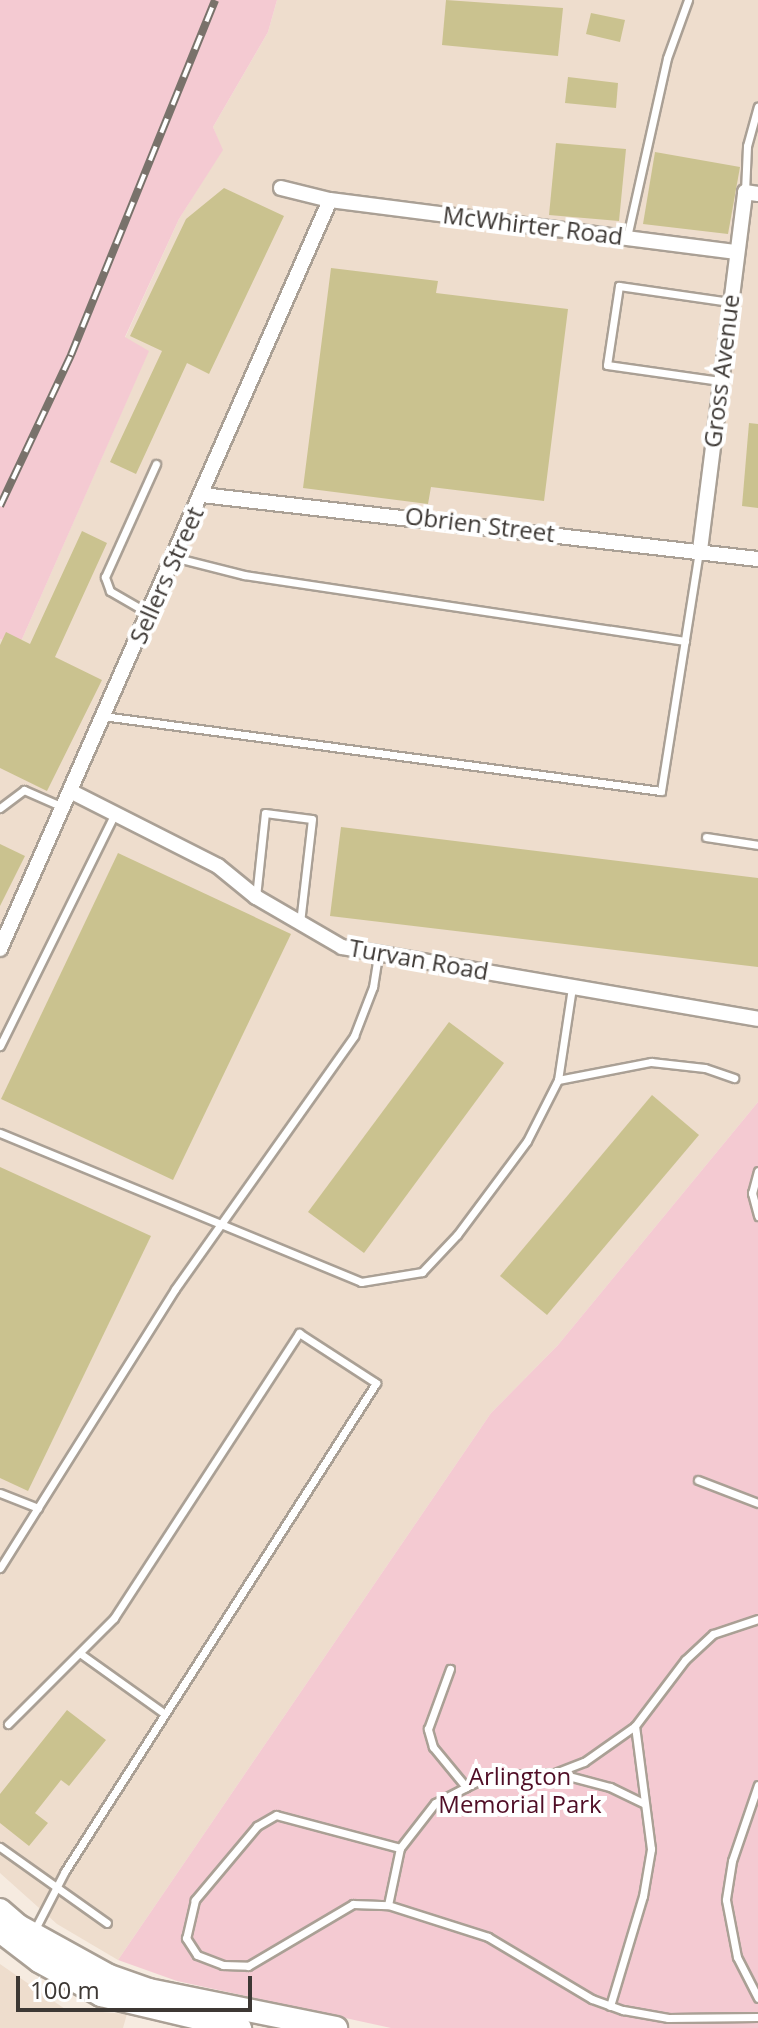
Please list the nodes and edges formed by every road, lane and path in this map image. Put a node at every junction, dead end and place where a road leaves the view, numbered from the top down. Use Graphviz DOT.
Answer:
graph roads {
  1 [pos="688,0"];
  2 [pos="758,106"];
  3 [pos="281,188"];
  4 [pos="751,193"];
  5 [pos="330,200"];
  6 [pos="627,237"];
  7 [pos="735,252"];
  8 [pos="730,302"];
  9 [pos="720,381"];
  10 [pos="156,464"];
  11 [pos="202,495"];
  12 [pos="700,550"];
  13 [pos="173,557"];
  14 [pos="758,559"];
  15 [pos="148,613"];
  16 [pos="685,641"];
  17 [pos="103,716"];
  18 [pos="70,791"];
  19 [pos="63,807"];
  20 [pos="0,808"];
  21 [pos="115,813"];
  22 [pos="706,837"];
  23 [pos="758,845"];
  24 [pos="256,897"];
  25 [pos="300,922"];
  26 [pos="0,949"];
  27 [pos="378,952"];
  28 [pos="572,987"];
  29 [pos="758,1019"];
  30 [pos="0,1046"];
  31 [pos="734,1078"];
  32 [pos="558,1080"];
  33 [pos="0,1133"];
  34 [pos="758,1171"];
  35 [pos="758,1216"];
  36 [pos="225,1223"];
  37 [pos="698,1480"];
  38 [pos="0,1493"];
  39 [pos="758,1503"];
  40 [pos="38,1508"];
  41 [pos="1,1563"];
  42 [pos="758,1619"];
  43 [pos="81,1654"];
  44 [pos="450,1669"];
  45 [pos="165,1714"];
  46 [pos="8,1724"];
  47 [pos="635,1726"];
  48 [pos="555,1773"];
  49 [pos="758,1785"];
  50 [pos="466,1787"];
  51 [pos="643,1803"];
  52 [pos="0,1847"];
  53 [pos="400,1848"];
  54 [pos="55,1891"];
  55 [pos="388,1905"];
  56 [pos="107,1923"];
  57 [pos="9,1929"];
  58 [pos="758,1998"];
  59 [pos="610,2006"];
  60 [pos="758,2017"];
  61 [pos="240,2028"];
  62 [pos="336,2028"];
  1 -- 6 [label="lane"];
  2 -- 4 [label="lane"];
  3 -- 5 [label="street, McWhirter Road"];
  4 -- 7 [label="street, Gross Avenue"];
  5 -- 6 [label="street, McWhirter Road"];
  5 -- 11 [label="street, Sellers Street"];
  6 -- 7 [label="street, McWhirter Road"];
  7 -- 8 [label="street, Gross Avenue"];
  8 -- 9 [label="street, Gross Avenue"];
  8 -- 9 [label="lane"];
  9 -- 12 [label="street, Gross Avenue"];
  10 -- 15 [label="lane"];
  11 -- 12 [label="street, Obrien Street"];
  11 -- 13 [label="street, Sellers Street"];
  12 -- 14 [label="street, Obrien Street"];
  12 -- 16 [label="lane"];
  13 -- 15 [label="street, Sellers Street"];
  13 -- 16 [label="lane"];
  15 -- 17 [label="street, Sellers Street"];
  16 -- 17 [label="lane"];
  17 -- 18 [label="street, Sellers Street"];
  18 -- 19 [label="street, Sellers Street"];
  18 -- 21 [label="street, Turvan Road"];
  19 -- 20 [label="lane"];
  19 -- 26 [label="street, Sellers Street"];
  21 -- 24 [label="street, Turvan Road"];
  21 -- 30 [label="lane"];
  22 -- 23 [label="lane"];
  24 -- 25 [label="street, Turvan Road"];
  24 -- 25 [label="lane"];
  25 -- 27 [label="street, Turvan Road"];
  27 -- 28 [label="street, Turvan Road"];
  27 -- 36 [label="lane"];
  28 -- 29 [label="street, Turvan Road"];
  28 -- 32 [label="lane"];
  31 -- 32 [label="lane"];
  32 -- 36 [label="lane"];
  33 -- 36 [label="lane"];
  34 -- 35 [label="lane"];
  36 -- 40 [label="lane"];
  37 -- 39 [label="lane"];
  38 -- 40 [label="lane"];
  40 -- 41 [label="lane"];
  42 -- 47 [label="lane"];
  43 -- 45 [label="lane"];
  43 -- 45 [label="lane"];
  43 -- 46 [label="lane"];
  44 -- 50 [label="lane"];
  45 -- 54 [label="lane"];
  47 -- 48 [label="lane"];
  47 -- 51 [label="lane"];
  48 -- 50 [label="lane"];
  48 -- 51 [label="lane"];
  49 -- 58 [label="lane"];
  50 -- 53 [label="lane"];
  51 -- 59 [label="lane"];
  52 -- 54 [label="lane"];
  53 -- 55 [label="lane"];
  53 -- 55 [label="lane"];
  54 -- 56 [label="lane"];
  54 -- 57 [label="lane"];
  55 -- 59 [label="lane"];
  57 -- 61 [label="main road"];
  57 -- 62 [label="main road"];
  59 -- 60 [label="lane"];
}
